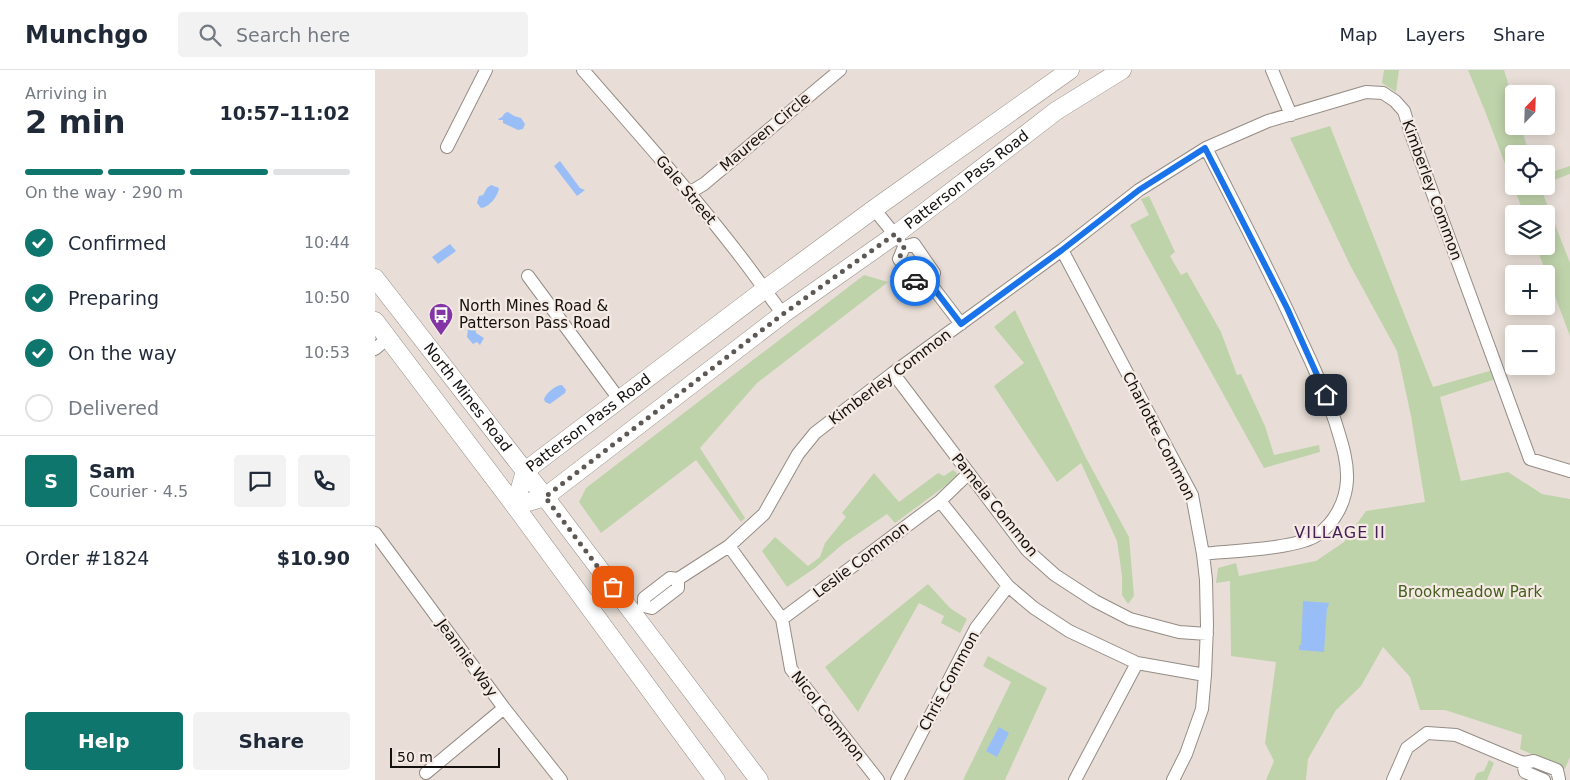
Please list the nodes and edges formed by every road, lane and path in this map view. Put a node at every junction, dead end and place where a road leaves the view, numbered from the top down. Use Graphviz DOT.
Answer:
graph roads {
  1 [pos="486,70"];
  2 [pos="583,70"];
  3 [pos="1070,70"];
  4 [pos="1122,70"];
  5 [pos="1273,70"];
  6 [pos="832,72"];
  7 [pos="1291,115"];
  8 [pos="447,147"];
  9 [pos="1205,148"];
  10 [pos="689,193"];
  11 [pos="874,209"];
  12 [pos="899,241"];
  13 [pos="1062,250"];
  14 [pos="528,276"];
  15 [pos="375,278"];
  16 [pos="929,282"];
  17 [pos="764,290"];
  18 [pos="783,314"];
  19 [pos="375,321"];
  20 [pos="961,324"];
  21 [pos="382,343"];
  22 [pos="893,373"];
  23 [pos="619,399"];
  24 [pos="525,471"];
  25 [pos="1570,471"];
  26 [pos="969,473"];
  27 [pos="545,497"];
  28 [pos="939,501"];
  29 [pos="515,506"];
  30 [pos="375,533"];
  31 [pos="729,546"];
  32 [pos="1203,554"];
  33 [pos="1008,586"];
  34 [pos="639,610"];
  35 [pos="782,619"];
  36 [pos="1207,634"];
  37 [pos="1137,663"];
  38 [pos="1205,675"];
  39 [pos="503,708"];
  40 [pos="1523,764"];
  41 [pos="426,773"];
  42 [pos="561,780"];
  43 [pos="715,780"];
  44 [pos="759,780"];
  45 [pos="878,780"];
  46 [pos="897,780"];
  47 [pos="1075,780"];
  48 [pos="1173,780"];
  49 [pos="1393,780"];
  50 [pos="1544,780"];
  51 [pos="1559,780"];
  1 -- 8 [label="street"];
  2 -- 10 [label="street, Gale Street"];
  3 -- 11 [label="main road, Patterson Pass Road"];
  4 -- 12 [label="main road, Patterson Pass Road"];
  5 -- 7 [label="street"];
  6 -- 10 [label="street, Maureen Circle"];
  7 -- 9 [label="street, Kimberley Common"];
  7 -- 25 [label="street, Kimberley Common"];
  9 -- 13 [label="street, Kimberley Common"];
  9 -- 32 [label="street"];
  10 -- 17 [label="street, Gale Street"];
  11 -- 12 [label="street"];
  11 -- 17 [label="main road, Patterson Pass Road"];
  12 -- 16 [label="street"];
  12 -- 16 [label="street"];
  12 -- 18 [label="main road, Patterson Pass Road"];
  13 -- 20 [label="street, Kimberley Common"];
  13 -- 32 [label="street, Charlotte Common"];
  14 -- 23 [label="street"];
  15 -- 24 [label="main road, North Mines Road"];
  16 -- 20 [label="street"];
  17 -- 18 [label="street, Gale Street"];
  17 -- 23 [label="main road, Patterson Pass Road"];
  18 -- 27 [label="main road, Patterson Pass Road"];
  19 -- 21 [label="main road, North Mines Road"];
  20 -- 22 [label="street, Kimberley Common"];
  21 -- 29 [label="main road, North Mines Road"];
  22 -- 26 [label="street, Pamela Common"];
  22 -- 31 [label="street, Kimberley Common"];
  23 -- 24 [label="main road, Patterson Pass Road"];
  24 -- 27 [label="main road, North Mines Road"];
  24 -- 29 [label="main road, Patterson Pass Road"];
  26 -- 28 [label="street, Leslie Common"];
  26 -- 36 [label="street, Pamela Common"];
  27 -- 29 [label="main road, Patterson Pass Road"];
  27 -- 34 [label="main road, North Mines Road"];
  28 -- 33 [label="street"];
  28 -- 35 [label="street, Leslie Common"];
  29 -- 43 [label="main road, North Mines Road"];
  30 -- 39 [label="street, Jeannie Way"];
  31 -- 34 [label="street, Kimberley Common"];
  31 -- 35 [label="street, Nicol Common"];
  32 -- 36 [label="street, Charlotte Common"];
  33 -- 37 [label="street"];
  33 -- 46 [label="street, Chris Common"];
  34 -- 44 [label="main road, North Mines Road"];
  35 -- 45 [label="street, Nicol Common"];
  36 -- 38 [label="street, Charlotte Common"];
  37 -- 38 [label="street"];
  37 -- 47 [label="street"];
  38 -- 48 [label="street, Charlotte Common"];
  39 -- 41 [label="street"];
  39 -- 42 [label="street, Jeannie Way"];
  40 -- 49 [label="street"];
  40 -- 50 [label="street"];
  40 -- 51 [label="street"];
}
